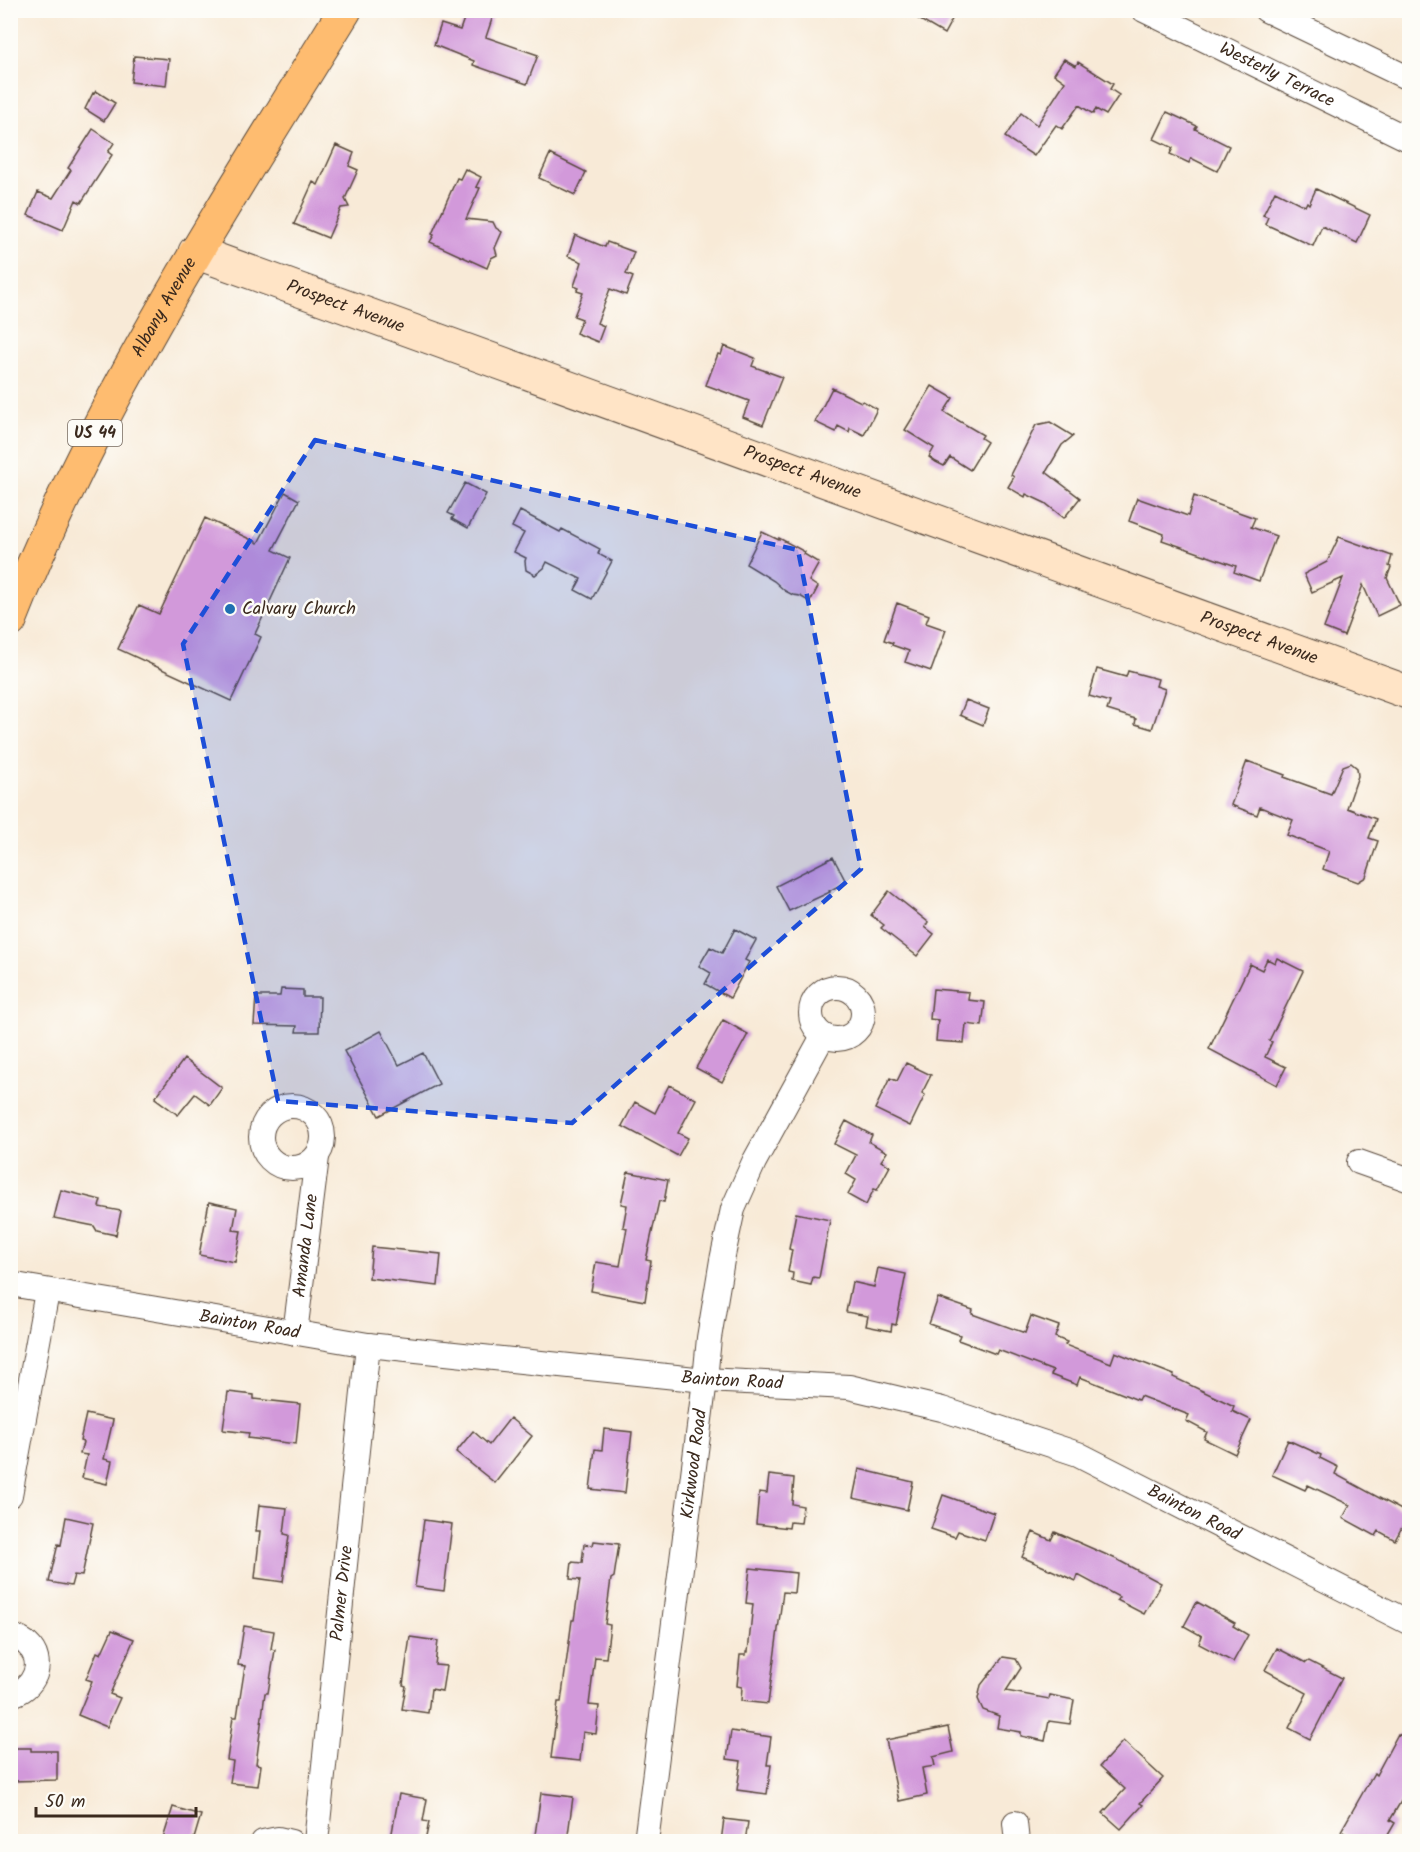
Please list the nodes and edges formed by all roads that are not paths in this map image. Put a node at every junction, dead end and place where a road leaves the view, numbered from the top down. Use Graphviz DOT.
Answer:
graph roads {
  1 [pos="345,10"];
  2 [pos="1144,10"];
  3 [pos="1266,10"];
  4 [pos="1410,79"];
  5 [pos="1410,140"];
  6 [pos="195,252"];
  7 [pos="10,621"];
  8 [pos="1410,693"];
  9 [pos="823,1036"];
  10 [pos="316,1157"];
  11 [pos="1359,1162"];
  12 [pos="1410,1180"];
  13 [pos="10,1284"];
  14 [pos="47,1292"];
  15 [pos="295,1333"];
  16 [pos="368,1345"];
  17 [pos="705,1380"];
  18 [pos="10,1496"];
  19 [pos="1410,1623"];
  20 [pos="10,1635"];
  21 [pos="10,1695"];
  22 [pos="263,1842"];
  23 [pos="291,1842"];
  24 [pos="316,1842"];
  25 [pos="646,1842"];
  1 -- 6 [label="highway, Albany Avenue / US 44"];
  2 -- 5 [label="street, Westerly Terrace"];
  3 -- 4 [label="street"];
  6 -- 7 [label="highway, Albany Avenue / US 44"];
  6 -- 8 [label="main road, Prospect Avenue"];
  9 -- 17 [label="street, Kirkwood Road"];
  10 -- 15 [label="street, Amanda Lane"];
  11 -- 12 [label="street"];
  13 -- 14 [label="street, Bainton Road"];
  14 -- 15 [label="street, Bainton Road"];
  14 -- 18 [label="street"];
  15 -- 16 [label="street, Bainton Road"];
  16 -- 17 [label="street, Bainton Road"];
  16 -- 24 [label="street, Palmer Drive"];
  17 -- 19 [label="street, Bainton Road"];
  17 -- 25 [label="street, Kirkwood Road"];
  20 -- 21 [label="street"];
  22 -- 23 [label="street"];
}
